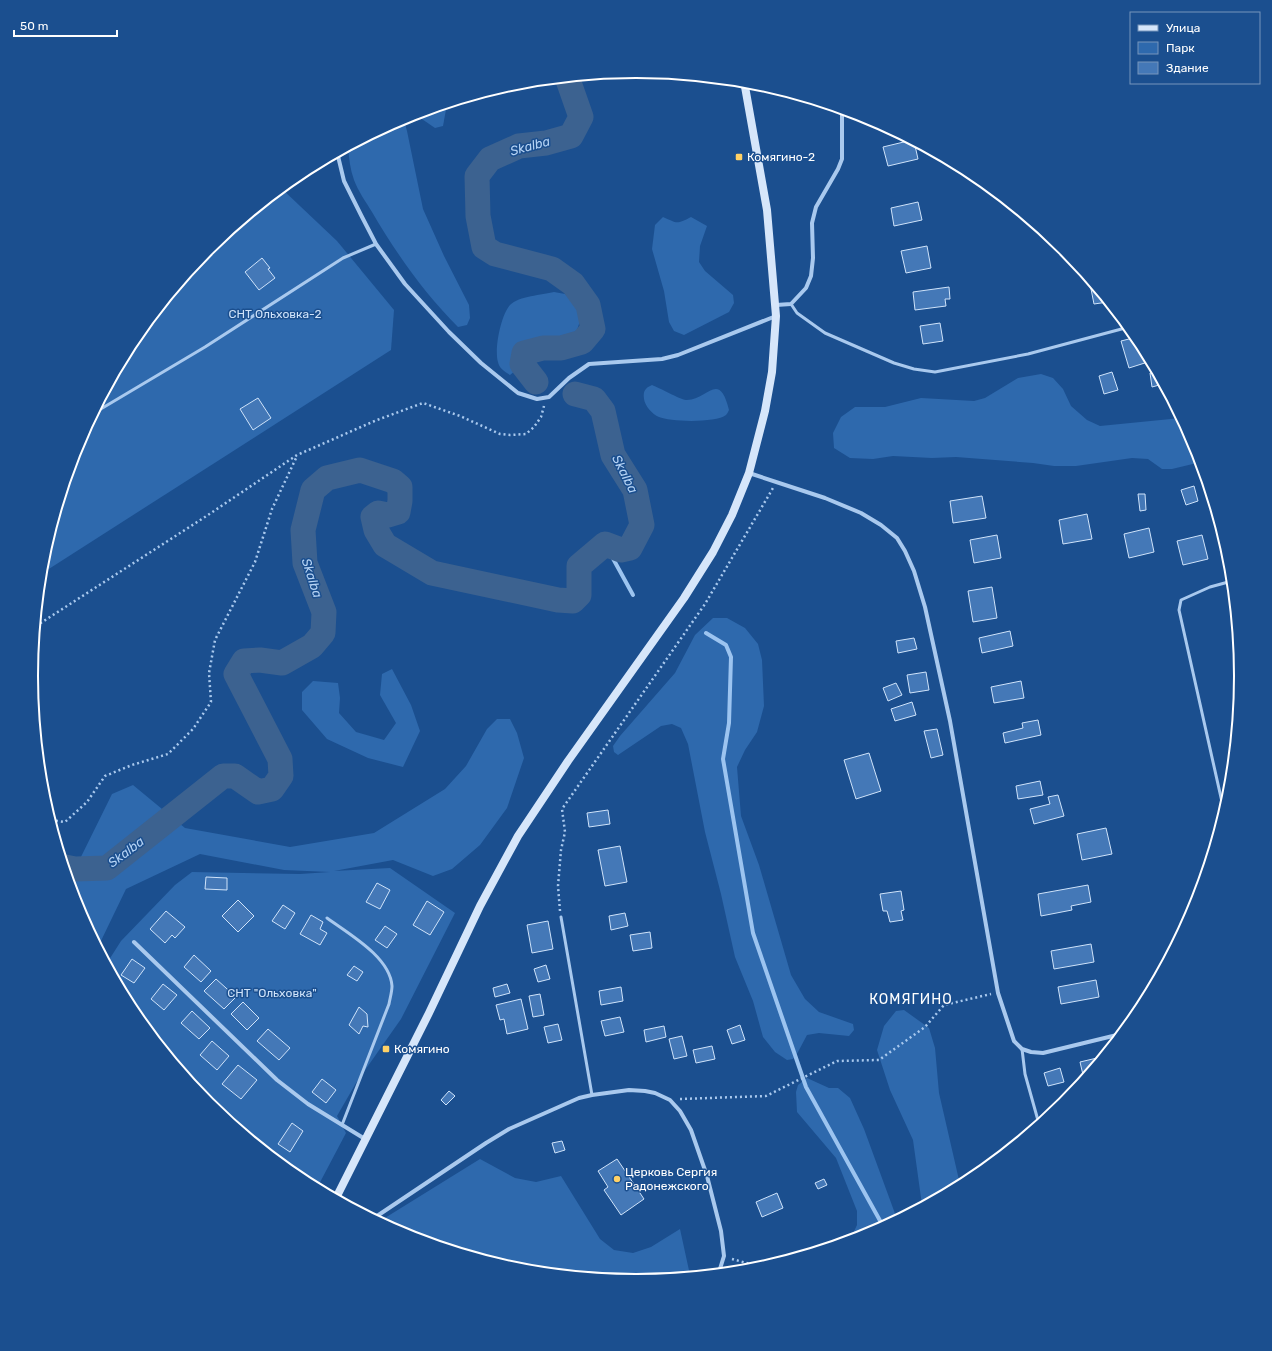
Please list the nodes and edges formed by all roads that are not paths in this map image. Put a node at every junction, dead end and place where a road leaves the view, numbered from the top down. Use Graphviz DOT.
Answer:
graph roads {
  1 [pos="745,88"];
  2 [pos="842,114"];
  3 [pos="338,157"];
  4 [pos="376,244"];
  5 [pos="790,304"];
  6 [pos="776,305"];
  7 [pos="776,316"];
  8 [pos="1123,329"];
  9 [pos="101,409"];
  10 [pos="749,473"];
  11 [pos="1227,582"];
  12 [pos="1221,799"];
  13 [pos="561,917"];
  14 [pos="328,918"];
  15 [pos="134,942"];
  16 [pos="1113,1036"];
  17 [pos="1022,1049"];
  18 [pos="592,1095"];
  19 [pos="1037,1118"];
  20 [pos="342,1125"];
  21 [pos="366,1139"];
  22 [pos="338,1194"];
  23 [pos="379,1215"];
  24 [pos="721,1267"];
  1 -- 6 [label="street"];
  2 -- 5 [label="street"];
  3 -- 4 [label="street"];
  4 -- 7 [label="street"];
  4 -- 9 [label="lane"];
  5 -- 6 [label="street"];
  5 -- 8 [label="lane"];
  6 -- 7 [label="street"];
  7 -- 10 [label="street"];
  10 -- 17 [label="street"];
  10 -- 21 [label="street"];
  11 -- 12 [label="lane"];
  13 -- 18 [label="lane"];
  14 -- 20 [label="lane"];
  15 -- 20 [label="street"];
  16 -- 17 [label="street"];
  17 -- 19 [label="lane"];
  18 -- 23 [label="street"];
  18 -- 24 [label="street"];
  20 -- 21 [label="street"];
  21 -- 22 [label="street"];
}
